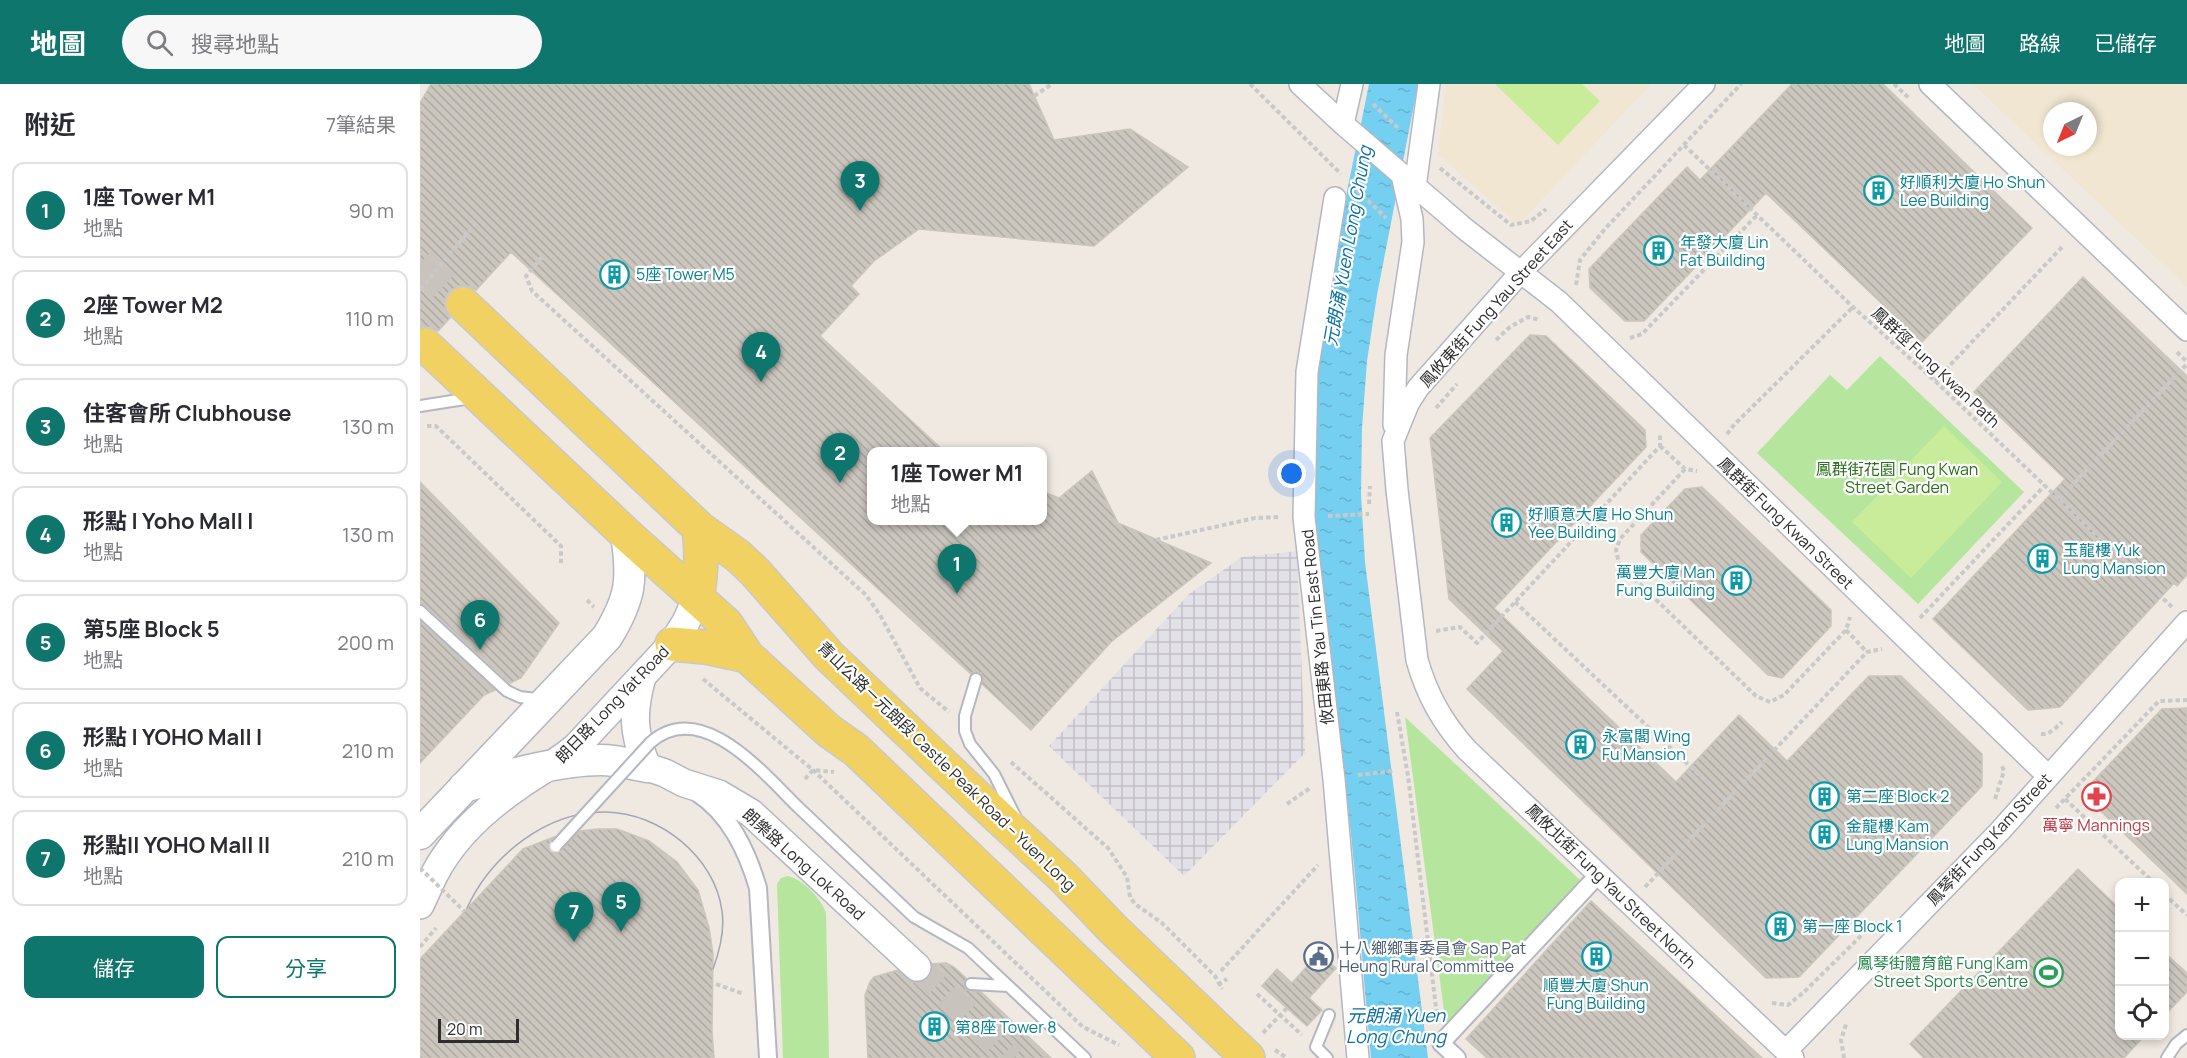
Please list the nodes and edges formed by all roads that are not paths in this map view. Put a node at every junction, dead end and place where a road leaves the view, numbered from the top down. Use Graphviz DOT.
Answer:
graph roads {
  1 [pos="1300,84"];
  2 [pos="1353,84"];
  3 [pos="1429,84"];
  4 [pos="1704,84"];
  5 [pos="1930,84"];
  6 [pos="1351,131"];
  7 [pos="1408,181"];
  8 [pos="1335,198"];
  9 [pos="1521,272"];
  10 [pos="463,304"];
  11 [pos="2187,330"];
  12 [pos="425,345"];
  13 [pos="481,397"];
  14 [pos="420,406"];
  15 [pos="1393,441"];
  16 [pos="699,528"];
  17 [pos="626,534"];
  18 [pos="697,597"];
  19 [pos="420,611"];
  20 [pos="2180,629"];
  21 [pos="672,644"];
  22 [pos="747,656"];
  23 [pos="642,677"];
  24 [pos="976,679"];
  25 [pos="546,701"];
  26 [pos="1435,708"];
  27 [pos="550,767"];
  28 [pos="646,767"];
  29 [pos="2048,776"];
  30 [pos="684,783"];
  31 [pos="464,787"];
  32 [pos="420,834"];
  33 [pos="556,846"];
  34 [pos="1032,848"];
  35 [pos="1599,874"];
  36 [pos="420,905"];
  37 [pos="917,967"];
  38 [pos="971,984"];
  39 [pos="1008,986"];
  40 [pos="1329,1015"];
  41 [pos="2187,1035"];
  42 [pos="1257,1041"];
  43 [pos="1789,1055"];
  44 [pos="768,1058"];
  45 [pos="1085,1058"];
  46 [pos="1178,1058"];
  47 [pos="1327,1058"];
  48 [pos="1358,1058"];
  49 [pos="1457,1058"];
  50 [pos="2167,1058"];
  1 -- 6 [label="street, 鳳群街 Fung Kwan Street"];
  2 -- 6 [label="street"];
  3 -- 7 [label="street"];
  4 -- 9 [label="street, 鳳攸東街 Fung Yau Street East"];
  5 -- 11 [label="street"];
  6 -- 7 [label="street, 鳳群街 Fung Kwan Street"];
  7 -- 9 [label="street, 鳳群街 Fung Kwan Street"];
  7 -- 15 [label="street"];
  8 -- 48 [label="street, 攸田東路 Yau Tin East Road"];
  9 -- 15 [label="street, 鳳攸東街 Fung Yau Street East"];
  9 -- 29 [label="street, 鳳群街 Fung Kwan Street"];
  10 -- 16 [label="main road, 青山公路－元朗段 Castle Peak Road – Yuen Long"];
  12 -- 13 [label="main road"];
  13 -- 14 [label="lane"];
  13 -- 17 [label="main road"];
  15 -- 26 [label="street, 鳳攸東街 Fung Yau Street East"];
  16 -- 18 [label="main road"];
  16 -- 34 [label="main road, 青山公路－元朗段 Castle Peak Road – Yuen Long"];
  17 -- 18 [label="main road"];
  17 -- 25 [label="main road"];
  18 -- 21 [label="street, 朗日路 Long Yat Road"];
  18 -- 22 [label="main road"];
  19 -- 25 [label="lane"];
  20 -- 29 [label="street, 鳳琴街 Fung Kam Street"];
  21 -- 22 [label="main road"];
  21 -- 23 [label="street, 朗日路 Long Yat Road"];
  22 -- 46 [label="main road"];
  23 -- 27 [label="street, 朗日路 Long Yat Road"];
  23 -- 28 [label="street"];
  24 -- 34 [label="lane"];
  25 -- 31 [label="main road"];
  26 -- 35 [label="street, 鳳攸北街 Fung Yau Street North"];
  27 -- 28 [label="main road"];
  27 -- 31 [label="main road"];
  27 -- 36 [label="street, 朗日路 Long Yat Road"];
  28 -- 30 [label="street, 朗樂路 Long Lok Road"];
  29 -- 43 [label="street, 鳳琴街 Fung Kam Street"];
  30 -- 37 [label="street, 朗樂路 Long Lok Road"];
  30 -- 44 [label="street"];
  31 -- 32 [label="main road"];
  33 -- 39 [label="lane, bridge"];
  34 -- 42 [label="main road, 青山公路－元朗段 Castle Peak Road – Yuen Long"];
  35 -- 43 [label="street, 鳳攸北街 Fung Yau Street North"];
  35 -- 49 [label="street"];
  38 -- 39 [label="lane"];
  39 -- 45 [label="lane"];
  40 -- 47 [label="lane"];
  41 -- 50 [label="lane"];
}
